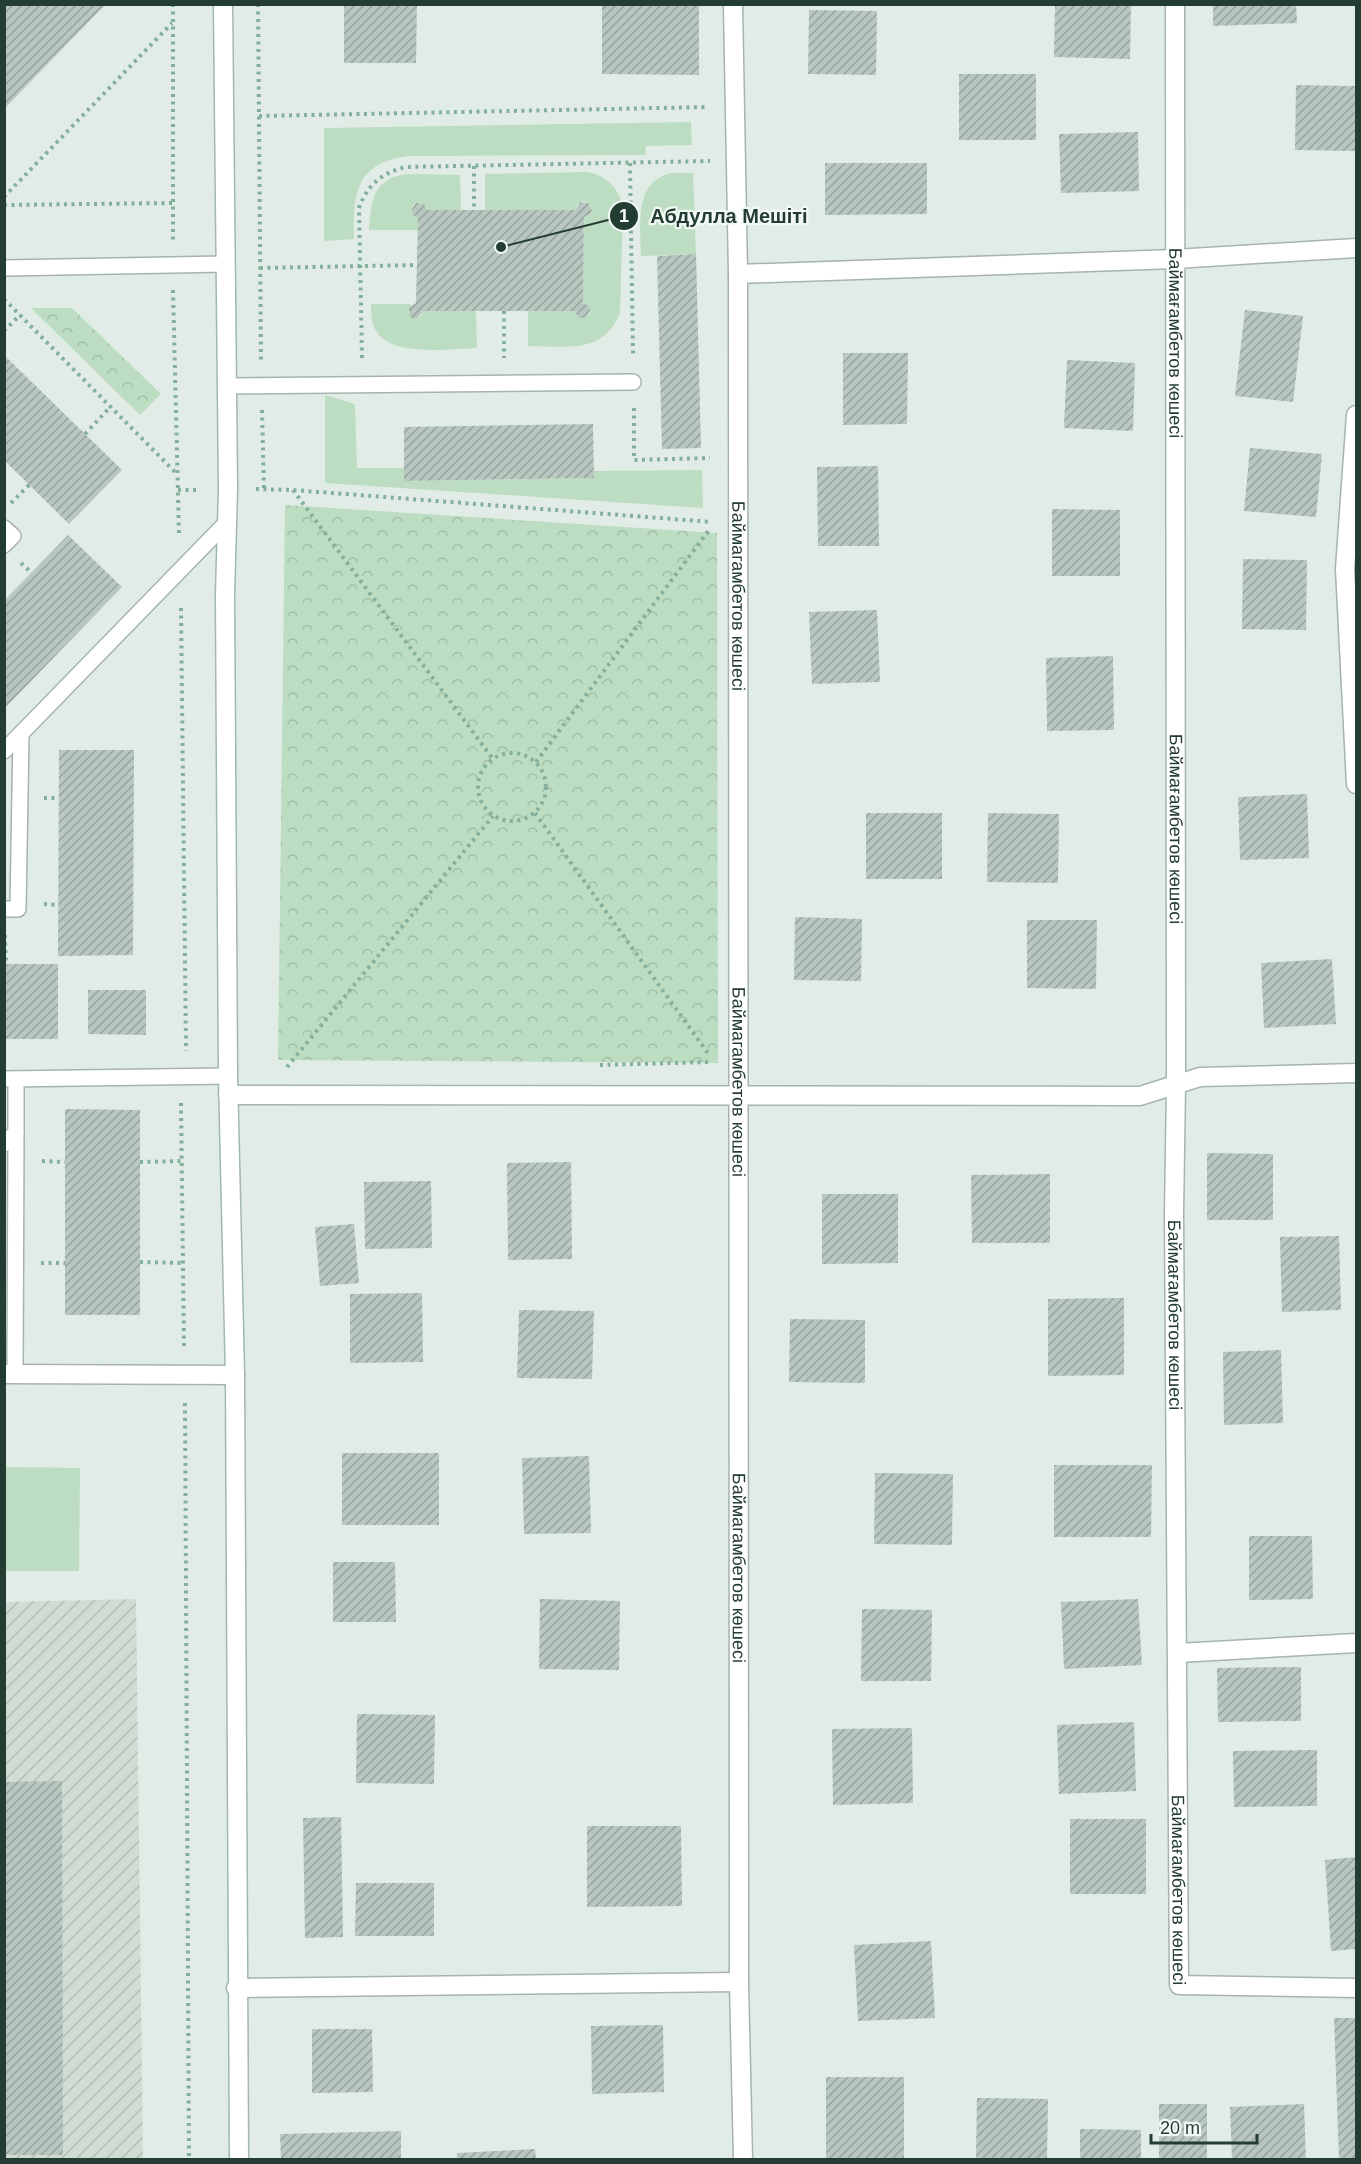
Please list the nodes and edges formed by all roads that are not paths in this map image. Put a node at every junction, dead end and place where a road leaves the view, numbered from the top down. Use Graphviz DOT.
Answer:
graph roads {
  1 [pos="223,4"];
  2 [pos="733,4"];
  3 [pos="1175,4"];
  4 [pos="1356,248"];
  5 [pos="1174,259"];
  6 [pos="226,264"];
  7 [pos="4,268"];
  8 [pos="738,274"];
  9 [pos="633,382"];
  10 [pos="227,386"];
  11 [pos="1356,415"];
  12 [pos="227,522"];
  13 [pos="4,528"];
  14 [pos="4,545"];
  15 [pos="21,734"];
  16 [pos="4,751"];
  17 [pos="1356,784"];
  18 [pos="4,909"];
  19 [pos="1356,1073"];
  20 [pos="228,1076"];
  21 [pos="10,1079"];
  22 [pos="1176,1086"];
  23 [pos="228,1095"];
  24 [pos="740,1095"];
  25 [pos="16,1132"];
  26 [pos="4,1144"];
  27 [pos="10,1374"];
  28 [pos="235,1375"];
  29 [pos="1356,1643"];
  30 [pos="1178,1653"];
  31 [pos="739,1982"];
  32 [pos="236,1988"];
  33 [pos="1356,1988"];
  34 [pos="238,2160"];
  35 [pos="743,2160"];
  1 -- 6 [label="street"];
  2 -- 8 [label="street, Баймагамбетов көшесі"];
  3 -- 5 [label="street, Баймағамбетов көшесі"];
  4 -- 5 [label="street"];
  5 -- 8 [label="street"];
  5 -- 22 [label="street, Баймағамбетов көшесі"];
  6 -- 7 [label="lane"];
  6 -- 10 [label="street"];
  8 -- 24 [label="street, Баймагамбетов көшесі"];
  9 -- 10 [label="lane"];
  10 -- 12 [label="street"];
  11 -- 17 [label="street"];
  12 -- 15 [label="lane"];
  12 -- 20 [label="street"];
  13 -- 14 [label="lane"];
  15 -- 16 [label="lane"];
  15 -- 18 [label="lane"];
  19 -- 22 [label="street"];
  20 -- 21 [label="lane"];
  20 -- 23 [label="street"];
  21 -- 25 [label="lane"];
  22 -- 24 [label="street"];
  22 -- 30 [label="street, Баймағамбетов көшесі"];
  23 -- 24 [label="street"];
  23 -- 28 [label="street"];
  24 -- 31 [label="street, Баймагамбетов көшесі"];
  25 -- 26 [label="lane"];
  25 -- 27 [label="lane"];
  27 -- 28 [label="street"];
  28 -- 32 [label="street"];
  29 -- 30 [label="street"];
  30 -- 33 [label="street, Баймағамбетов көшесі"];
  31 -- 32 [label="street"];
  31 -- 35 [label="street, Баймагамбетов көшесі"];
  32 -- 34 [label="street"];
}
